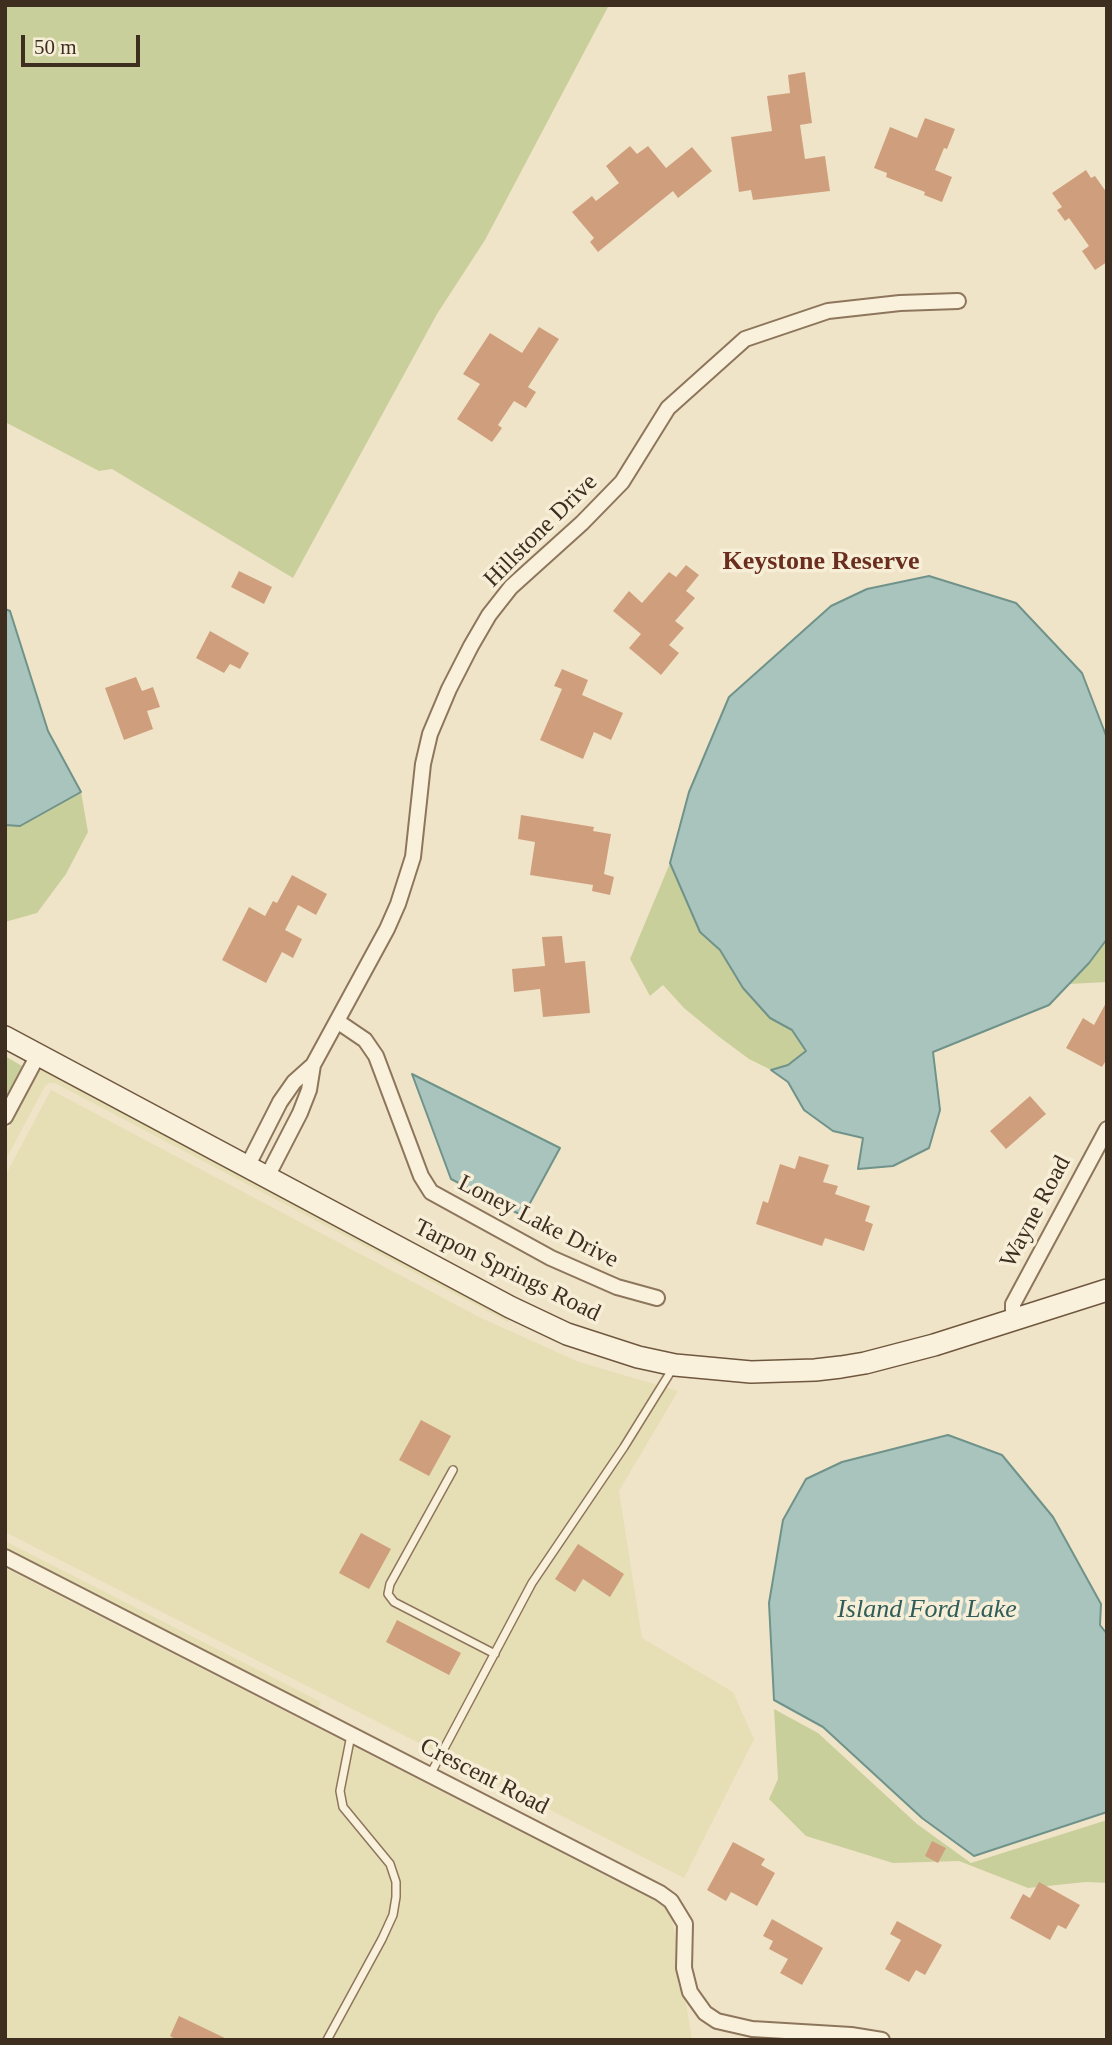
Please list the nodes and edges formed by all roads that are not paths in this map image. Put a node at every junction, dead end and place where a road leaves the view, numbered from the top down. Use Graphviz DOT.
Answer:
graph roads {
  1 [pos="958,301"];
  2 [pos="337,1021"];
  3 [pos="5,1037"];
  4 [pos="38,1055"];
  5 [pos="313,1065"];
  6 [pos="280,1102"];
  7 [pos="300,1113"];
  8 [pos="5,1117"];
  9 [pos="1107,1129"];
  10 [pos="247,1167"];
  11 [pos="267,1177"];
  12 [pos="1107,1290"];
  13 [pos="657,1298"];
  14 [pos="1013,1319"];
  15 [pos="675,1365"];
  16 [pos="453,1470"];
  17 [pos="5,1558"];
  18 [pos="495,1654"];
  19 [pos="351,1735"];
  20 [pos="430,1776"];
  21 [pos="327,2040"];
  22 [pos="882,2040"];
  1 -- 2 [label="street, Hillstone Drive"];
  2 -- 5 [label="street, Hillstone Drive"];
  2 -- 13 [label="street, Loney Lake Drive"];
  3 -- 4 [label="main road, Tarpon Springs Road"];
  4 -- 8 [label="street"];
  4 -- 10 [label="main road, Tarpon Springs Road"];
  5 -- 6 [label="street, Hillstone Drive"];
  5 -- 7 [label="street, Hillstone Drive"];
  6 -- 7 [label="street"];
  6 -- 10 [label="street, Hillstone Drive"];
  7 -- 11 [label="street, Hillstone Drive"];
  9 -- 14 [label="street, Wayne Road"];
  10 -- 11 [label="main road, Tarpon Springs Road"];
  11 -- 15 [label="main road, Tarpon Springs Road"];
  12 -- 14 [label="main road, Tarpon Springs Road"];
  14 -- 15 [label="main road, Tarpon Springs Road"];
  15 -- 18 [label="lane"];
  16 -- 18 [label="lane"];
  17 -- 19 [label="street, Crescent Road"];
  18 -- 20 [label="lane"];
  19 -- 20 [label="street, Crescent Road"];
  19 -- 21 [label="lane"];
  20 -- 22 [label="street, Crescent Road"];
}
